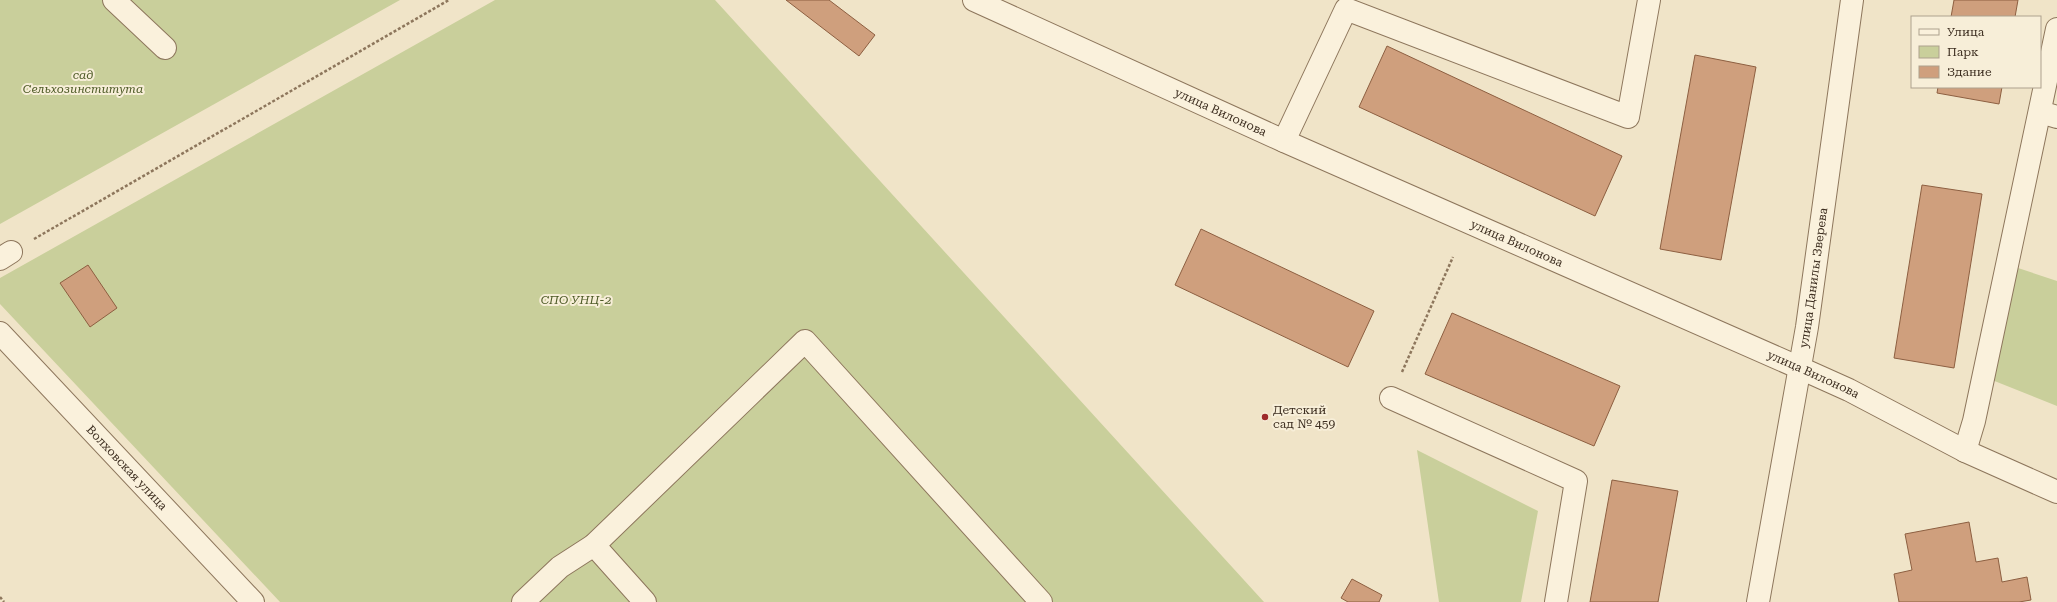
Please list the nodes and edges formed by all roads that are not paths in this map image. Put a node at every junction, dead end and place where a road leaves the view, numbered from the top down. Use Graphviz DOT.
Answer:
graph roads {
  1 [pos="114,0"];
  2 [pos="974,0"];
  3 [pos="1649,0"];
  4 [pos="1852,0"];
  5 [pos="2057,29"];
  6 [pos="165,48"];
  7 [pos="2048,115"];
  8 [pos="1284,141"];
  9 [pos="0,333"];
  10 [pos="1800,368"];
  11 [pos="1391,398"];
  12 [pos="1965,451"];
  13 [pos="2057,492"];
  14 [pos="594,546"];
  15 [pos="253,602"];
  16 [pos="523,602"];
  17 [pos="645,602"];
  18 [pos="1041,602"];
  19 [pos="1556,602"];
  20 [pos="1758,602"];
  1 -- 6 [label="street"];
  2 -- 8 [label="street, улица Вилонова"];
  3 -- 8 [label="street"];
  4 -- 10 [label="street, улица Данилы Зверева"];
  5 -- 7 [label="street"];
  7 -- 12 [label="street"];
  8 -- 10 [label="street, улица Вилонова"];
  9 -- 15 [label="street, Волховская улица"];
  10 -- 12 [label="street, улица Вилонова"];
  10 -- 20 [label="street, улица Данилы Зверева"];
  11 -- 19 [label="street"];
  12 -- 13 [label="street, улица Вилонова"];
  14 -- 16 [label="street"];
  14 -- 17 [label="street"];
  14 -- 18 [label="street"];
}
